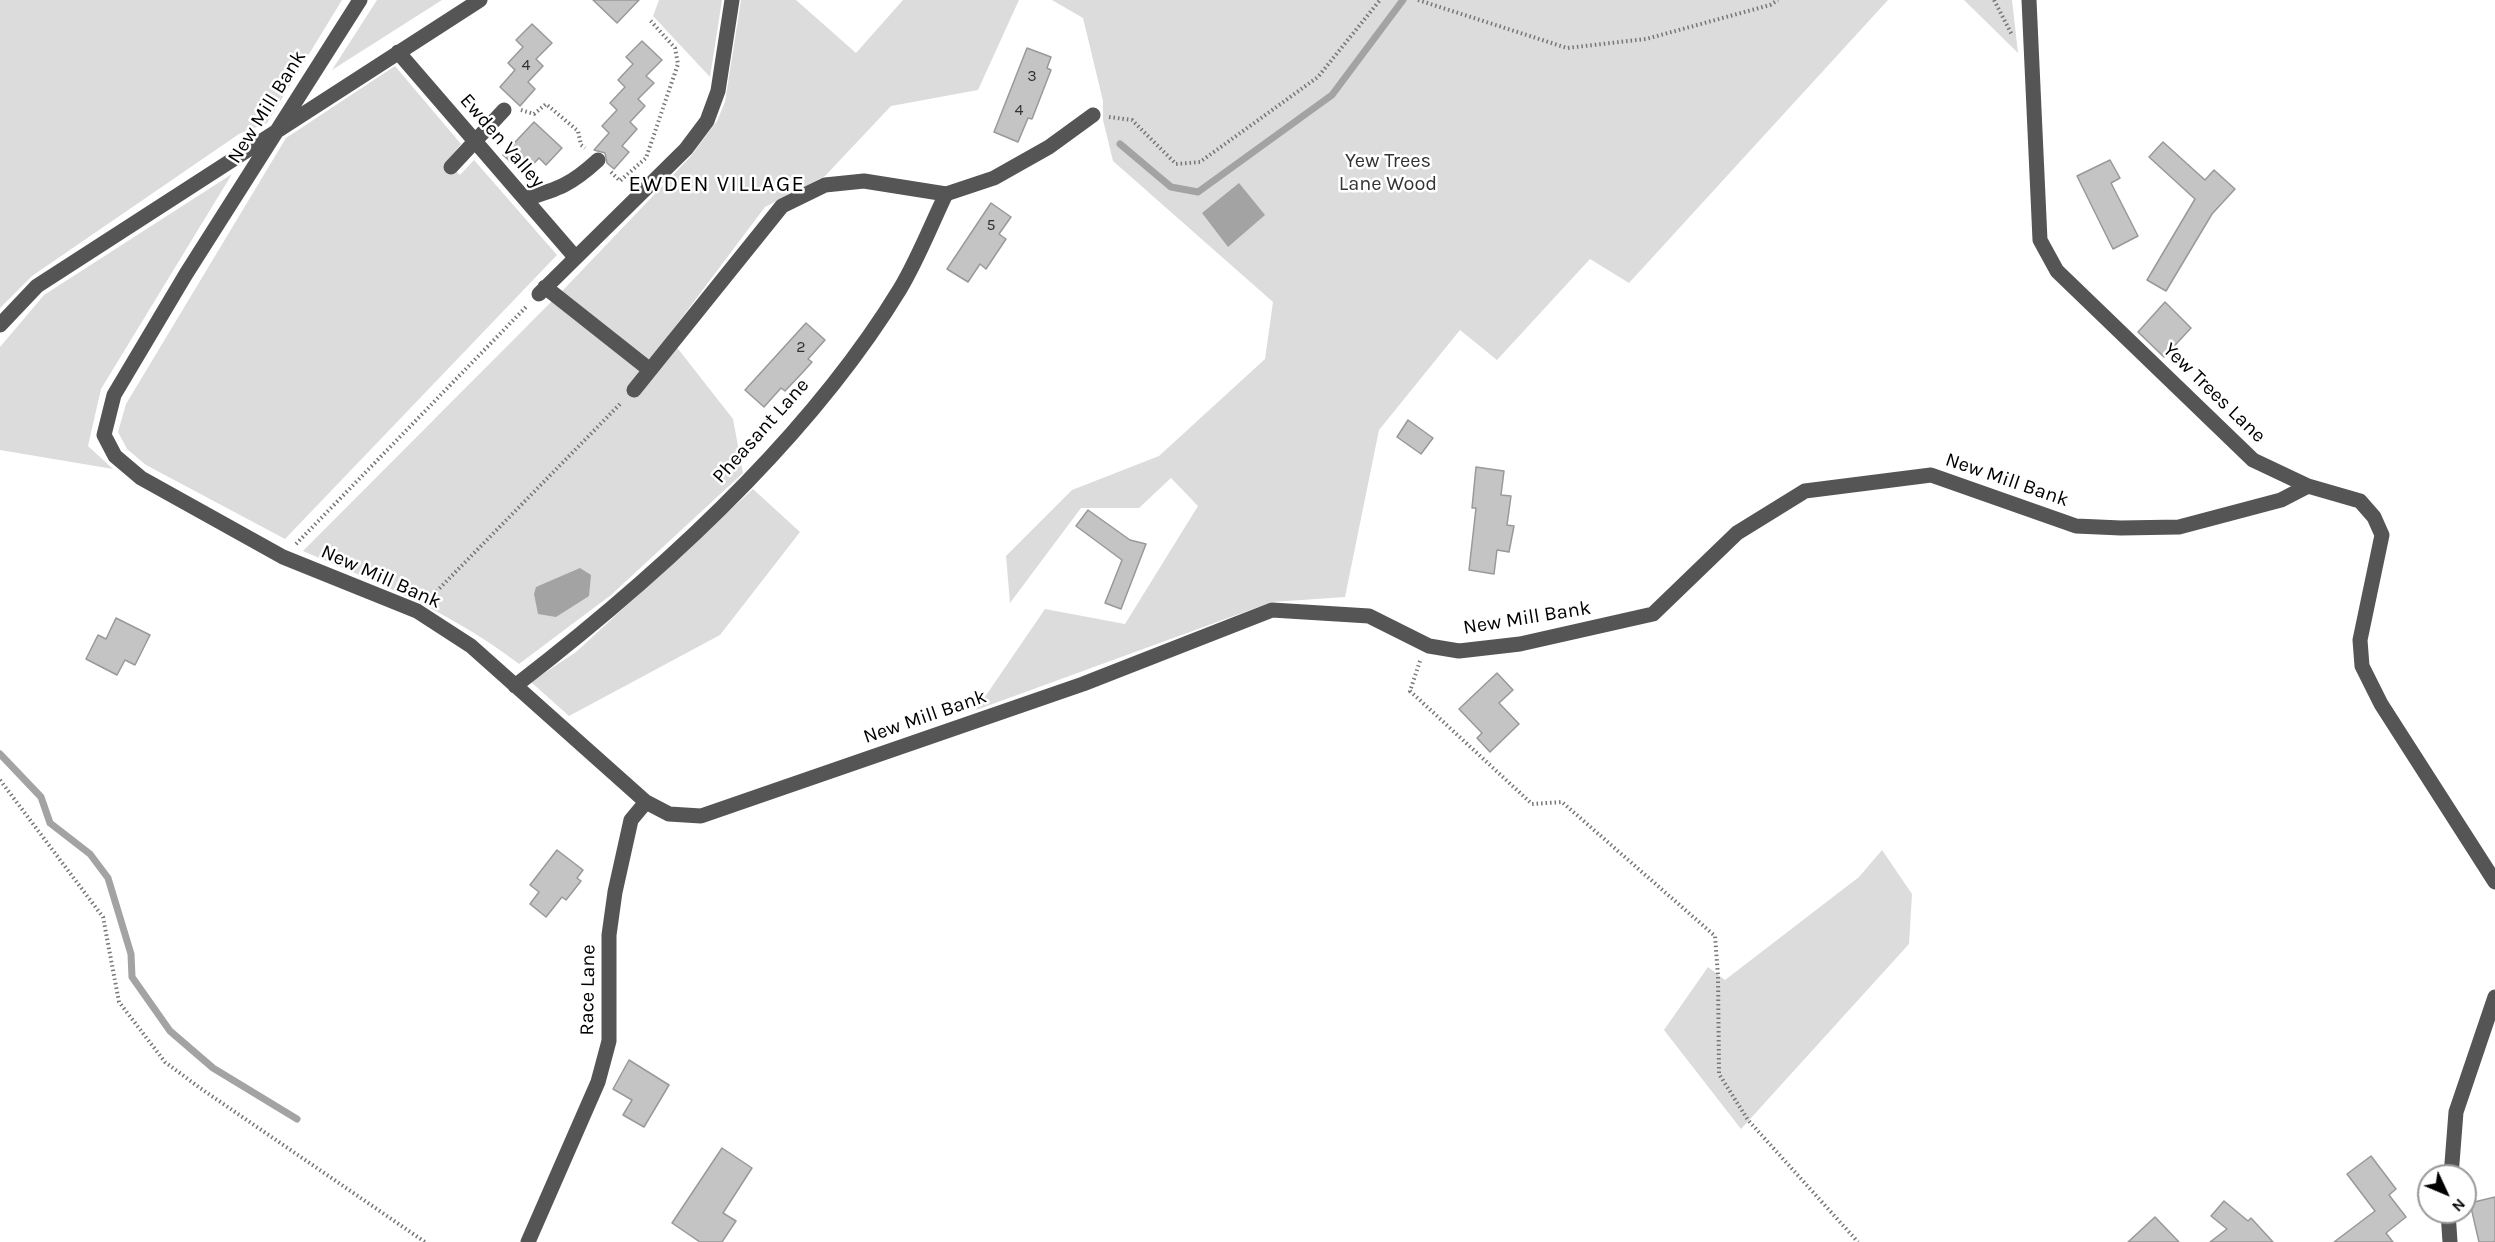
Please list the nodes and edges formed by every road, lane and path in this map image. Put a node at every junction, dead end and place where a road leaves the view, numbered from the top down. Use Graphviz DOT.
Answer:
graph roads {
  1 [pos="360,0"];
  2 [pos="480,0"];
  3 [pos="732,0"];
  4 [pos="1380,0"];
  5 [pos="1778,0"];
  6 [pos="1994,0"];
  7 [pos="2029,0"];
  8 [pos="1419,1"];
  9 [pos="649,19"];
  10 [pos="2032,46"];
  11 [pos="398,52"];
  12 [pos="504,110"];
  13 [pos="1093,115"];
  14 [pos="279,129"];
  15 [pos="474,141"];
  16 [pos="598,160"];
  17 [pos="451,167"];
  18 [pos="946,194"];
  19 [pos="525,200"];
  20 [pos="575,257"];
  21 [pos="542,291"];
  22 [pos="0,325"];
  23 [pos="650,370"];
  24 [pos="634,390"];
  25 [pos="2308,486"];
  26 [pos="283,557"];
  27 [pos="417,611"];
  28 [pos="1422,654"];
  29 [pos="514,686"];
  30 [pos="0,780"];
  31 [pos="646,802"];
  32 [pos="2495,882"];
  33 [pos="2495,997"];
  34 [pos="2452,1164"];
  35 [pos="2449,1224"];
  36 [pos="425,1242"];
  37 [pos="528,1242"];
  38 [pos="1858,1242"];
  39 [pos="2450,1242"];
  1 -- 14 [label="street, New Mill Bank"];
  2 -- 11 [label="street"];
  3 -- 20 [label="street"];
  4 -- 13 [label="path"];
  5 -- 8 [label="path"];
  6 -- 10 [label="path"];
  7 -- 10 [label="street, Yew Trees Lane"];
  9 -- 16 [label="path"];
  10 -- 25 [label="street, Yew Trees Lane"];
  11 -- 14 [label="street"];
  11 -- 15 [label="street, Ewden Valley"];
  12 -- 15 [label="street"];
  12 -- 16 [label="path"];
  13 -- 18 [label="street"];
  14 -- 22 [label="street"];
  14 -- 26 [label="street, New Mill Bank"];
  15 -- 17 [label="street"];
  15 -- 19 [label="street, Ewden Valley"];
  16 -- 19 [label="street"];
  18 -- 23 [label="street"];
  18 -- 29 [label="street, Pheasant Lane"];
  19 -- 20 [label="street, Ewden Valley"];
  20 -- 21 [label="street"];
  21 -- 23 [label="street"];
  21 -- 26 [label="path"];
  23 -- 24 [label="street"];
  24 -- 27 [label="path"];
  25 -- 31 [label="street, New Mill Bank"];
  25 -- 32 [label="street, Yew Trees Lane"];
  26 -- 27 [label="street, New Mill Bank"];
  27 -- 29 [label="street, New Mill Bank"];
  28 -- 38 [label="path"];
  29 -- 31 [label="street, New Mill Bank"];
  30 -- 36 [label="path"];
  31 -- 37 [label="street, Race Lane"];
  33 -- 34 [label="street"];
  35 -- 39 [label="street"];
}
